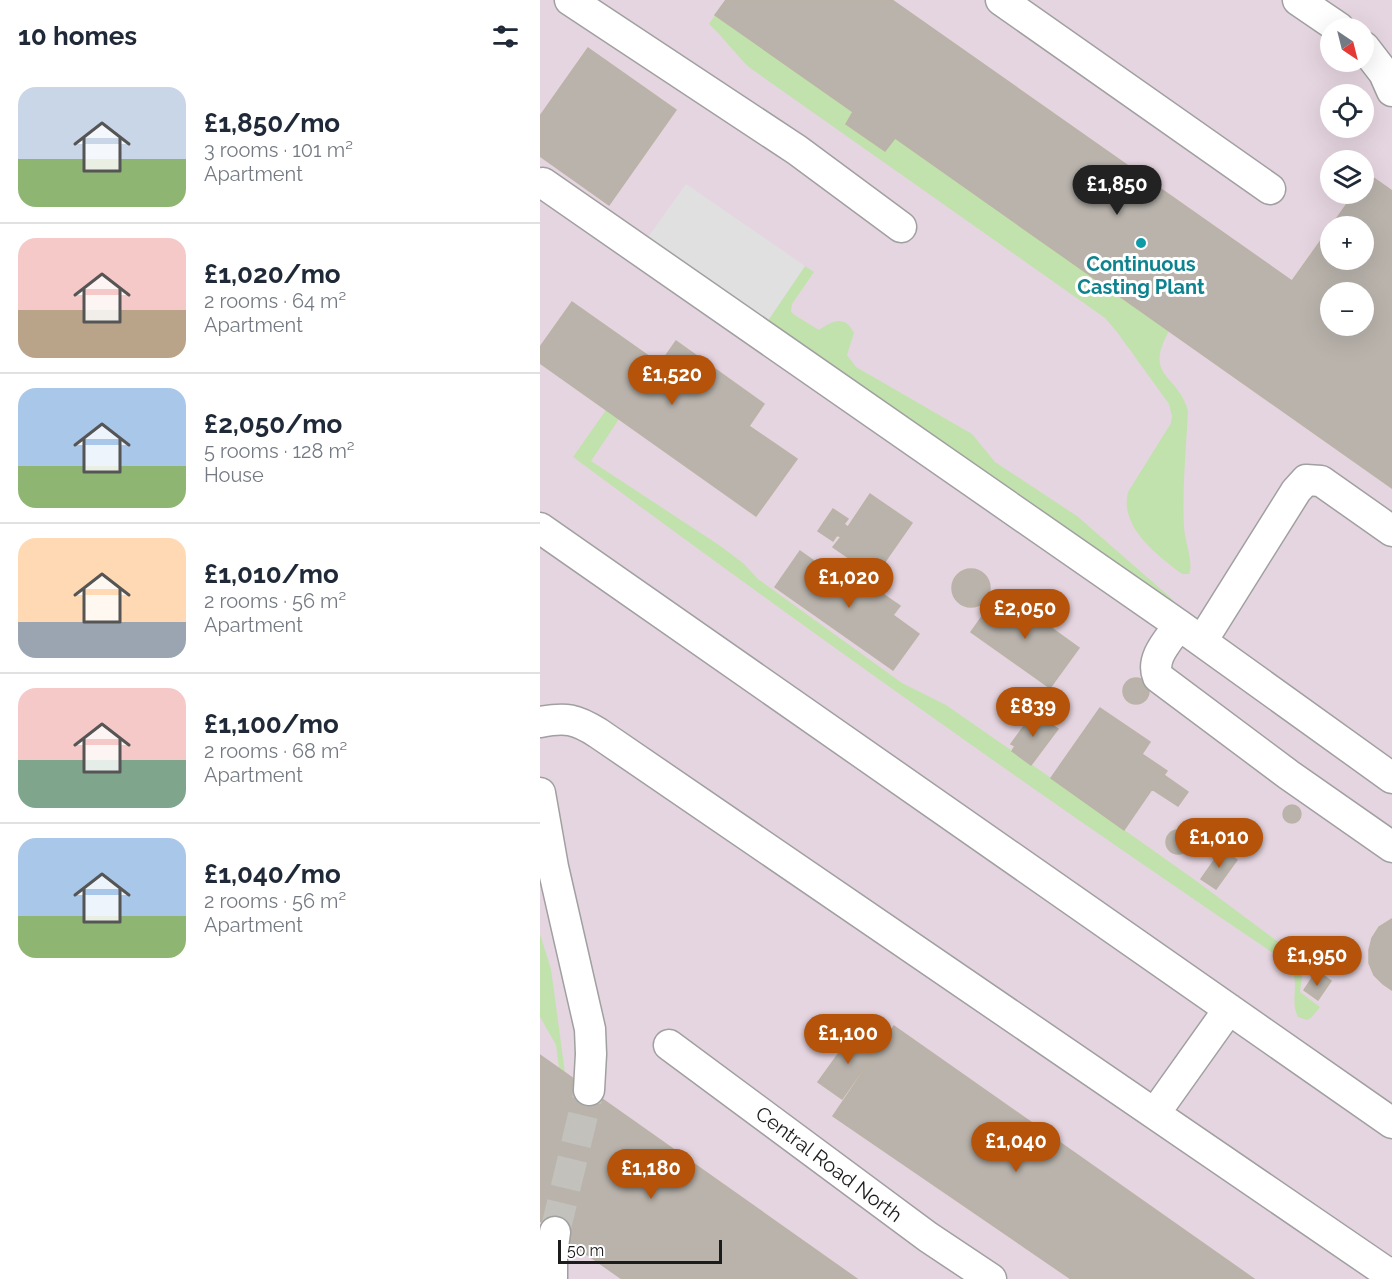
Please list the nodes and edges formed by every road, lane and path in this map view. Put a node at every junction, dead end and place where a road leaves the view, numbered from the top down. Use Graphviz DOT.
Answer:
graph roads {
  1 [pos="570,0"];
  2 [pos="1001,0"];
  3 [pos="1298,0"];
  4 [pos="1324,18"];
  5 [pos="1374,60"];
  6 [pos="1392,91"];
  7 [pos="543,183"];
  8 [pos="1270,189"];
  9 [pos="901,227"];
  10 [pos="540,528"];
  11 [pos="1392,531"];
  12 [pos="1190,633"];
  13 [pos="540,722"];
  14 [pos="1392,778"];
  15 [pos="541,802"];
  16 [pos="1392,847"];
  17 [pos="1229,1009"];
  18 [pos="669,1045"];
  19 [pos="589,1090"];
  20 [pos="1155,1113"];
  21 [pos="1392,1123"];
  22 [pos="555,1232"];
  23 [pos="1392,1274"];
  24 [pos="552,1279"];
  25 [pos="991,1279"];
  1 -- 9 [label="lane"];
  2 -- 8 [label="lane"];
  3 -- 4 [label="lane"];
  5 -- 6 [label="lane"];
  7 -- 12 [label="lane"];
  10 -- 17 [label="lane"];
  11 -- 12 [label="lane"];
  12 -- 14 [label="lane"];
  12 -- 16 [label="lane"];
  13 -- 20 [label="lane"];
  15 -- 19 [label="lane"];
  17 -- 20 [label="lane"];
  17 -- 21 [label="lane"];
  18 -- 25 [label="lane, Central Road North"];
  20 -- 23 [label="lane"];
  22 -- 24 [label="lane"];
}
